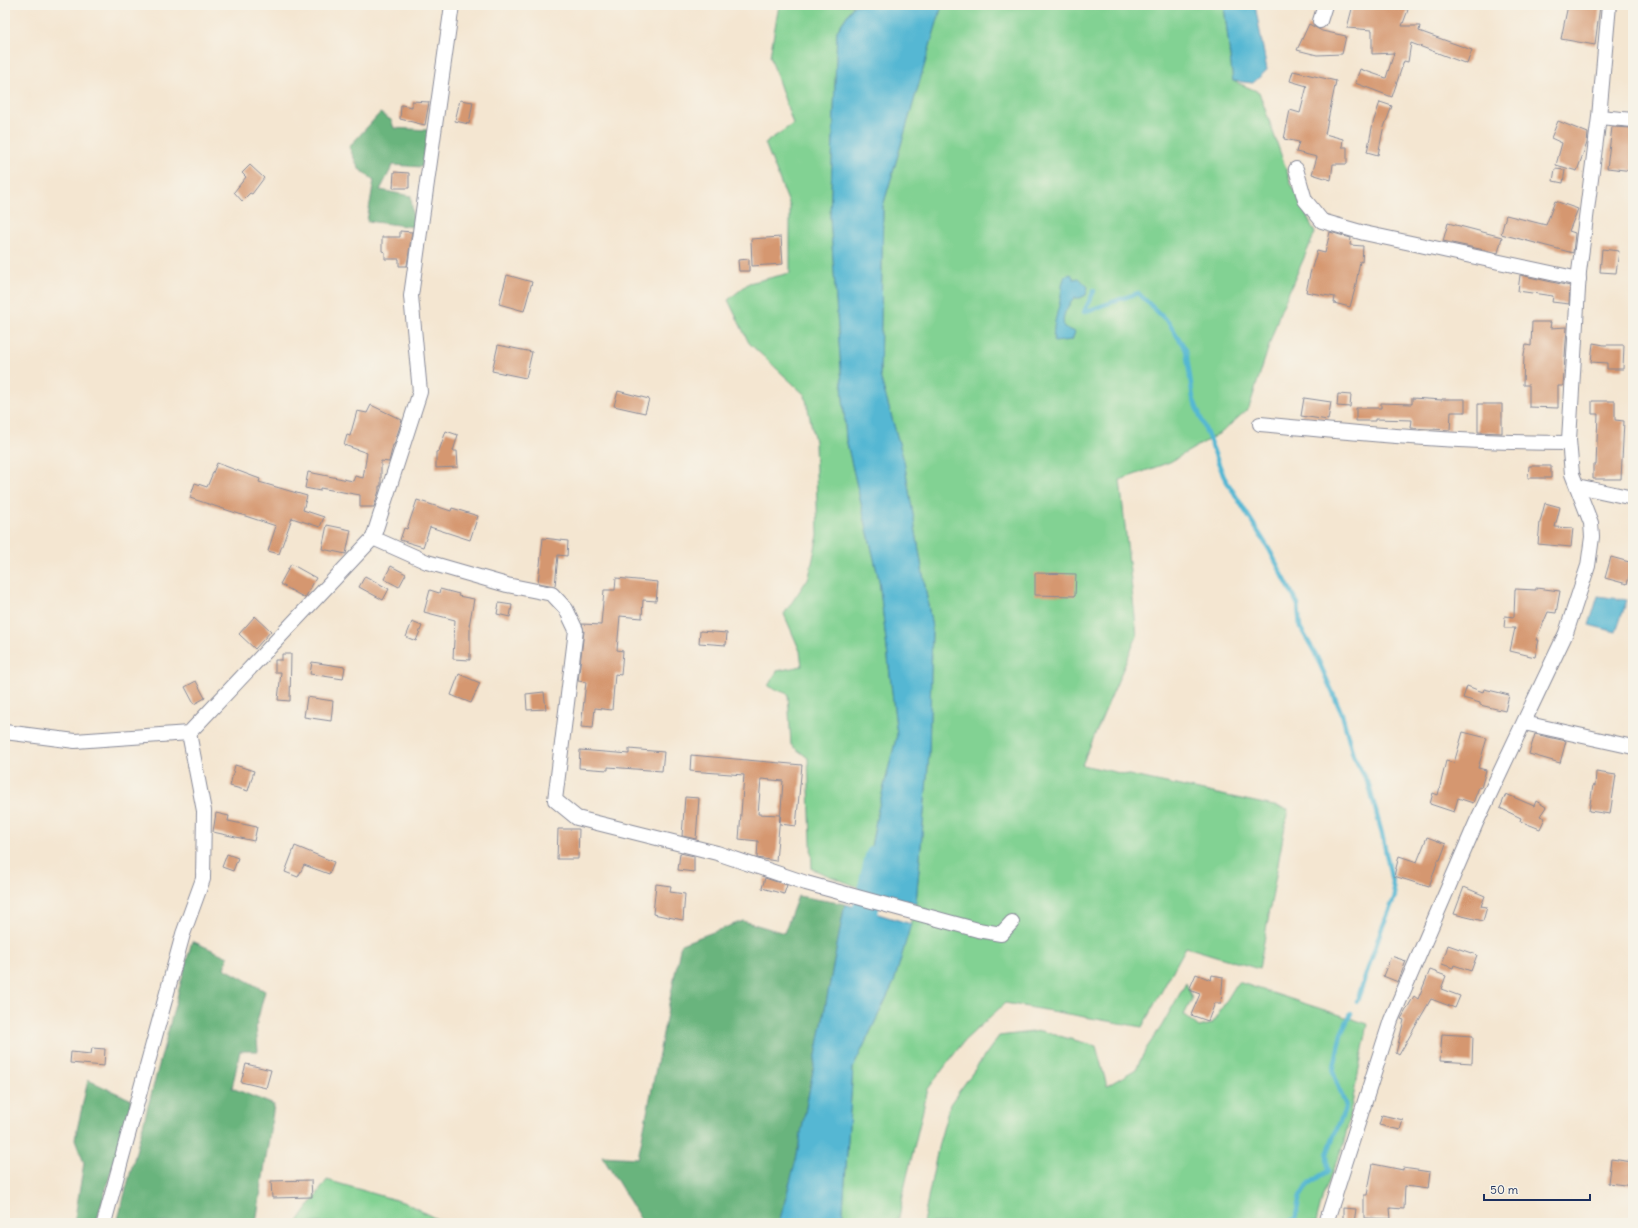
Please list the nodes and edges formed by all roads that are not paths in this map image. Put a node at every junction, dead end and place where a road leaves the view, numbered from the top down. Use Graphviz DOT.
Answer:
graph roads {
  1 [pos="452,5"];
  2 [pos="1325,5"];
  3 [pos="1609,5"];
  4 [pos="1320,21"];
  5 [pos="1600,117"];
  6 [pos="1633,120"];
  7 [pos="1296,169"];
  8 [pos="1579,279"];
  9 [pos="1260,424"];
  10 [pos="1569,443"];
  11 [pos="1577,486"];
  12 [pos="1633,498"];
  13 [pos="373,538"];
  14 [pos="1524,723"];
  15 [pos="5,732"];
  16 [pos="189,733"];
  17 [pos="1633,748"];
  18 [pos="1012,922"];
  19 [pos="104,1223"];
  20 [pos="1326,1223"];
  1 -- 13 [label="street"];
  2 -- 4 [label="street"];
  3 -- 5 [label="street"];
  5 -- 6 [label="street"];
  5 -- 8 [label="street"];
  7 -- 8 [label="street"];
  8 -- 10 [label="street"];
  9 -- 10 [label="street"];
  10 -- 11 [label="street"];
  11 -- 12 [label="street"];
  11 -- 14 [label="street"];
  13 -- 16 [label="street"];
  13 -- 18 [label="street"];
  14 -- 17 [label="street"];
  14 -- 20 [label="street"];
  15 -- 16 [label="street"];
  16 -- 19 [label="street"];
}
